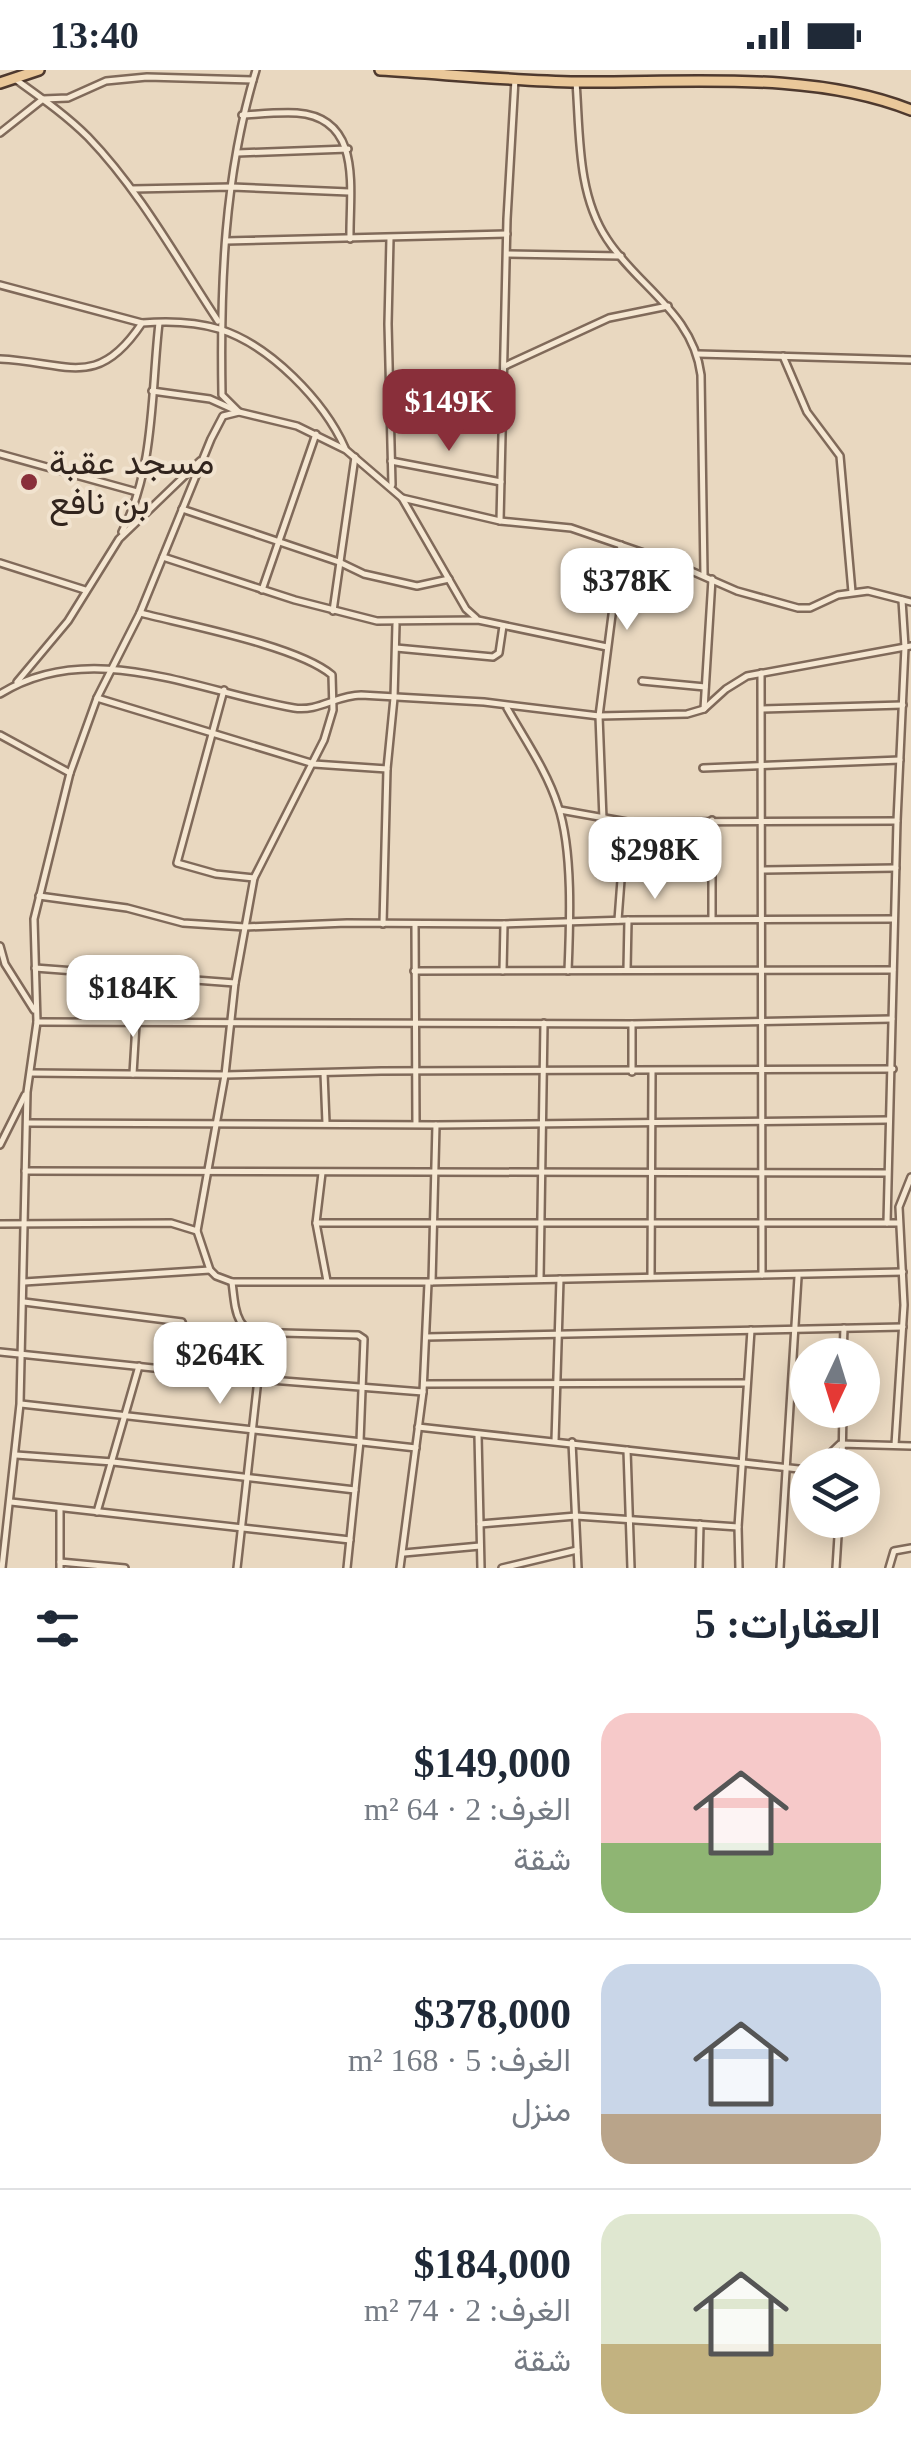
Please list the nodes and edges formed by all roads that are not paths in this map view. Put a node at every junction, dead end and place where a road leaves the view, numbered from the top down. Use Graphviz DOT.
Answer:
graph roads {
  1 [pos="39,70"];
  2 [pos="256,70"];
  3 [pos="380,70"];
  4 [pos="13,78"];
  5 [pos="515,78"];
  6 [pos="253,80"];
  7 [pos="576,82"];
  8 [pos="0,83"];
  9 [pos="43,99"];
  10 [pos="911,110"];
  11 [pos="242,115"];
  12 [pos="0,133"];
  13 [pos="348,149"];
  14 [pos="237,153"];
  15 [pos="131,188"];
  16 [pos="232,188"];
  17 [pos="349,192"];
  18 [pos="507,234"];
  19 [pos="350,238"];
  20 [pos="390,238"];
  21 [pos="226,242"];
  22 [pos="507,254"];
  23 [pos="621,256"];
  24 [pos="0,285"];
  25 [pos="668,306"];
  26 [pos="159,322"];
  27 [pos="142,323"];
  28 [pos="220,326"];
  29 [pos="698,354"];
  30 [pos="782,356"];
  31 [pos="0,359"];
  32 [pos="911,360"];
  33 [pos="505,366"];
  34 [pos="152,390"];
  35 [pos="239,412"];
  36 [pos="316,434"];
  37 [pos="346,450"];
  38 [pos="0,454"];
  39 [pos="355,457"];
  40 [pos="202,459"];
  41 [pos="391,461"];
  42 [pos="501,482"];
  43 [pos="392,488"];
  44 [pos="137,492"];
  45 [pos="402,498"];
  46 [pos="182,509"];
  47 [pos="500,520"];
  48 [pos="118,539"];
  49 [pos="278,542"];
  50 [pos="621,545"];
  51 [pos="163,557"];
  52 [pos="339,562"];
  53 [pos="0,563"];
  54 [pos="704,576"];
  55 [pos="712,579"];
  56 [pos="449,580"];
  57 [pos="85,590"];
  58 [pos="262,590"];
  59 [pos="852,592"];
  60 [pos="902,600"];
  61 [pos="911,602"];
  62 [pos="333,611"];
  63 [pos="140,613"];
  64 [pos="478,620"];
  65 [pos="396,624"];
  66 [pos="504,625"];
  67 [pos="607,647"];
  68 [pos="908,647"];
  69 [pos="396,648"];
  70 [pos="109,669"];
  71 [pos="761,672"];
  72 [pos="642,681"];
  73 [pos="15,684"];
  74 [pos="705,687"];
  75 [pos="224,690"];
  76 [pos="0,694"];
  77 [pos="97,698"];
  78 [pos="394,698"];
  79 [pos="334,700"];
  80 [pos="903,705"];
  81 [pos="506,707"];
  82 [pos="762,708"];
  83 [pos="704,709"];
  84 [pos="599,716"];
  85 [pos="212,733"];
  86 [pos="0,735"];
  87 [pos="900,760"];
  88 [pos="314,764"];
  89 [pos="761,765"];
  90 [pos="703,768"];
  91 [pos="387,769"];
  92 [pos="70,773"];
  93 [pos="560,810"];
  94 [pos="603,819"];
  95 [pos="712,820"];
  96 [pos="763,820"];
  97 [pos="897,820"];
  98 [pos="646,822"];
  99 [pos="896,868"];
  100 [pos="764,870"];
  101 [pos="254,878"];
  102 [pos="39,896"];
  103 [pos="712,919"];
  104 [pos="762,919"];
  105 [pos="894,919"];
  106 [pos="618,920"];
  107 [pos="628,920"];
  108 [pos="570,923"];
  109 [pos="383,924"];
  110 [pos="415,924"];
  111 [pos="504,924"];
  112 [pos="245,927"];
  113 [pos="0,946"];
  114 [pos="35,968"];
  115 [pos="627,970"];
  116 [pos="762,970"];
  117 [pos="893,970"];
  118 [pos="414,971"];
  119 [pos="568,971"];
  120 [pos="503,972"];
  121 [pos="139,974"];
  122 [pos="235,983"];
  123 [pos="36,1012"];
  124 [pos="762,1020"];
  125 [pos="892,1020"];
  126 [pos="36,1022"];
  127 [pos="136,1023"];
  128 [pos="544,1023"];
  129 [pos="230,1024"];
  130 [pos="416,1024"];
  131 [pos="632,1024"];
  132 [pos="893,1069"];
  133 [pos="762,1070"];
  134 [pos="324,1072"];
  135 [pos="416,1072"];
  136 [pos="542,1072"];
  137 [pos="632,1072"];
  138 [pos="652,1072"];
  139 [pos="30,1073"];
  140 [pos="133,1074"];
  141 [pos="225,1075"];
  142 [pos="27,1092"];
  143 [pos="761,1120"];
  144 [pos="888,1120"];
  145 [pos="217,1122"];
  146 [pos="543,1122"];
  147 [pos="26,1123"];
  148 [pos="652,1123"];
  149 [pos="326,1124"];
  150 [pos="416,1124"];
  151 [pos="436,1124"];
  152 [pos="0,1145"];
  153 [pos="25,1171"];
  154 [pos="208,1172"];
  155 [pos="434,1172"];
  156 [pos="543,1172"];
  157 [pos="651,1172"];
  158 [pos="761,1172"];
  159 [pos="322,1173"];
  160 [pos="887,1173"];
  161 [pos="910,1181"];
  162 [pos="434,1222"];
  163 [pos="316,1223"];
  164 [pos="541,1223"];
  165 [pos="652,1223"];
  166 [pos="762,1223"];
  167 [pos="887,1223"];
  168 [pos="899,1223"];
  169 [pos="0,1224"];
  170 [pos="26,1224"];
  171 [pos="197,1231"];
  172 [pos="911,1259"];
  173 [pos="902,1260"];
  174 [pos="210,1270"];
  175 [pos="903,1272"];
  176 [pos="762,1275"];
  177 [pos="798,1276"];
  178 [pos="651,1277"];
  179 [pos="540,1279"];
  180 [pos="560,1279"];
  181 [pos="327,1281"];
  182 [pos="24,1282"];
  183 [pos="232,1282"];
  184 [pos="430,1282"];
  185 [pos="24,1302"];
  186 [pos="908,1304"];
  187 [pos="903,1327"];
  188 [pos="844,1328"];
  189 [pos="751,1330"];
  190 [pos="795,1330"];
  191 [pos="247,1332"];
  192 [pos="558,1334"];
  193 [pos="426,1337"];
  194 [pos="844,1338"];
  195 [pos="902,1349"];
  196 [pos="911,1350"];
  197 [pos="0,1352"];
  198 [pos="22,1353"];
  199 [pos="139,1366"];
  200 [pos="202,1373"];
  201 [pos="258,1380"];
  202 [pos="746,1383"];
  203 [pos="424,1384"];
  204 [pos="557,1386"];
  205 [pos="362,1387"];
  206 [pos="423,1392"];
  207 [pos="898,1394"];
  208 [pos="911,1395"];
  209 [pos="20,1404"];
  210 [pos="126,1414"];
  211 [pos="418,1427"];
  212 [pos="843,1428"];
  213 [pos="252,1429"];
  214 [pos="478,1435"];
  215 [pos="554,1441"];
  216 [pos="360,1442"];
  217 [pos="572,1442"];
  218 [pos="843,1444"];
  219 [pos="895,1446"];
  220 [pos="911,1446"];
  221 [pos="416,1448"];
  222 [pos="835,1448"];
  223 [pos="843,1448"];
  224 [pos="628,1450"];
  225 [pos="16,1454"];
  226 [pos="113,1462"];
  227 [pos="742,1465"];
  228 [pos="785,1468"];
  229 [pos="790,1468"];
  230 [pos="246,1478"];
  231 [pos="355,1490"];
  232 [pos="11,1502"];
  233 [pos="60,1508"];
  234 [pos="97,1512"];
  235 [pos="576,1516"];
  236 [pos="628,1518"];
  237 [pos="480,1524"];
  238 [pos="700,1524"];
  239 [pos="738,1527"];
  240 [pos="242,1528"];
  241 [pos="838,1538"];
  242 [pos="350,1540"];
  243 [pos="480,1546"];
  244 [pos="911,1548"];
  245 [pos="577,1550"];
  246 [pos="403,1553"];
  247 [pos="60,1565"];
  248 [pos="2,1568"];
  249 [pos="125,1568"];
  250 [pos="237,1568"];
  251 [pos="346,1568"];
  252 [pos="400,1568"];
  253 [pos="481,1568"];
  254 [pos="502,1568"];
  255 [pos="578,1568"];
  256 [pos="631,1568"];
  257 [pos="699,1568"];
  258 [pos="739,1568"];
  259 [pos="780,1568"];
  260 [pos="836,1568"];
  261 [pos="890,1568"];
  1 -- 4 [label="main road"];
  2 -- 6 [label="street"];
  3 -- 5 [label="main road"];
  4 -- 8 [label="main road"];
  4 -- 9 [label="street"];
  5 -- 7 [label="main road"];
  5 -- 18 [label="street"];
  6 -- 9 [label="street"];
  6 -- 11 [label="street"];
  7 -- 10 [label="main road"];
  7 -- 23 [label="street"];
  9 -- 12 [label="street"];
  9 -- 15 [label="street"];
  11 -- 13 [label="street"];
  11 -- 14 [label="street"];
  13 -- 14 [label="street"];
  13 -- 17 [label="street"];
  14 -- 16 [label="street"];
  15 -- 16 [label="street"];
  15 -- 28 [label="street"];
  16 -- 17 [label="street"];
  16 -- 21 [label="street"];
  17 -- 19 [label="street"];
  18 -- 20 [label="street"];
  18 -- 22 [label="street"];
  19 -- 20 [label="street"];
  19 -- 21 [label="street"];
  20 -- 41 [label="street"];
  21 -- 28 [label="street"];
  22 -- 23 [label="street"];
  22 -- 33 [label="street"];
  23 -- 25 [label="street"];
  24 -- 27 [label="street"];
  25 -- 29 [label="street"];
  25 -- 33 [label="street"];
  26 -- 27 [label="street"];
  26 -- 28 [label="street"];
  26 -- 34 [label="street"];
  27 -- 31 [label="street"];
  28 -- 35 [label="street"];
  28 -- 37 [label="street"];
  29 -- 30 [label="street"];
  29 -- 54 [label="street"];
  30 -- 32 [label="street"];
  30 -- 59 [label="street"];
  33 -- 42 [label="street"];
  34 -- 35 [label="street"];
  34 -- 44 [label="street"];
  35 -- 36 [label="street"];
  35 -- 40 [label="street"];
  36 -- 37 [label="street"];
  36 -- 49 [label="street"];
  37 -- 39 [label="street"];
  38 -- 44 [label="street"];
  39 -- 43 [label="street"];
  39 -- 52 [label="street"];
  40 -- 46 [label="street"];
  40 -- 48 [label="street"];
  41 -- 42 [label="street"];
  41 -- 43 [label="street"];
  42 -- 47 [label="street"];
  43 -- 45 [label="street"];
  44 -- 48 [label="street"];
  45 -- 47 [label="street"];
  45 -- 56 [label="street"];
  46 -- 49 [label="street"];
  46 -- 51 [label="street"];
  47 -- 50 [label="street"];
  48 -- 57 [label="street"];
  49 -- 52 [label="street"];
  49 -- 58 [label="street"];
  50 -- 54 [label="street"];
  50 -- 67 [label="street"];
  51 -- 58 [label="street"];
  51 -- 63 [label="street"];
  52 -- 56 [label="street"];
  52 -- 62 [label="street"];
  53 -- 57 [label="street"];
  54 -- 55 [label="street"];
  55 -- 59 [label="street"];
  55 -- 74 [label="street"];
  56 -- 64 [label="street"];
  57 -- 73 [label="street"];
  58 -- 62 [label="street"];
  59 -- 60 [label="street"];
  60 -- 61 [label="street"];
  60 -- 68 [label="street"];
  62 -- 65 [label="street"];
  63 -- 70 [label="street"];
  63 -- 79 [label="street"];
  64 -- 65 [label="street"];
  64 -- 66 [label="street"];
  65 -- 69 [label="street"];
  66 -- 67 [label="street"];
  66 -- 69 [label="street"];
  67 -- 84 [label="street"];
  68 -- 71 [label="street"];
  68 -- 80 [label="street"];
  69 -- 78 [label="street"];
  70 -- 73 [label="street"];
  70 -- 75 [label="street"];
  70 -- 77 [label="street"];
  71 -- 82 [label="street"];
  71 -- 83 [label="street"];
  72 -- 74 [label="street"];
  73 -- 76 [label="street"];
  74 -- 83 [label="street"];
  75 -- 79 [label="street"];
  75 -- 85 [label="street"];
  77 -- 85 [label="street"];
  77 -- 92 [label="street"];
  78 -- 79 [label="street"];
  78 -- 81 [label="street"];
  78 -- 91 [label="street"];
  79 -- 88 [label="street"];
  80 -- 82 [label="street"];
  80 -- 87 [label="street"];
  81 -- 84 [label="street"];
  81 -- 93 [label="street"];
  82 -- 89 [label="street"];
  83 -- 84 [label="street"];
  84 -- 94 [label="street"];
  85 -- 88 [label="street"];
  85 -- 101 [label="street"];
  86 -- 92 [label="street"];
  87 -- 89 [label="street"];
  87 -- 97 [label="street"];
  88 -- 91 [label="street"];
  88 -- 101 [label="street"];
  89 -- 90 [label="street"];
  89 -- 96 [label="street"];
  91 -- 109 [label="street"];
  92 -- 102 [label="street"];
  93 -- 94 [label="street"];
  93 -- 108 [label="street"];
  94 -- 98 [label="street"];
  95 -- 96 [label="street"];
  95 -- 98 [label="street"];
  95 -- 103 [label="street"];
  96 -- 97 [label="street"];
  96 -- 100 [label="street"];
  97 -- 99 [label="street"];
  98 -- 106 [label="street"];
  99 -- 100 [label="street"];
  99 -- 105 [label="street"];
  100 -- 104 [label="street"];
  101 -- 112 [label="street"];
  102 -- 112 [label="street"];
  102 -- 114 [label="street"];
  103 -- 104 [label="street"];
  103 -- 107 [label="street"];
  104 -- 105 [label="street"];
  104 -- 116 [label="street"];
  105 -- 117 [label="street"];
  106 -- 107 [label="street"];
  106 -- 108 [label="street"];
  107 -- 115 [label="street"];
  108 -- 111 [label="street"];
  108 -- 119 [label="street"];
  109 -- 110 [label="street"];
  109 -- 112 [label="street"];
  110 -- 111 [label="street"];
  110 -- 118 [label="street"];
  111 -- 120 [label="street"];
  112 -- 122 [label="street"];
  113 -- 123 [label="street"];
  114 -- 121 [label="street"];
  114 -- 123 [label="street"];
  115 -- 116 [label="street"];
  115 -- 119 [label="street"];
  116 -- 117 [label="street"];
  116 -- 124 [label="street"];
  117 -- 125 [label="street"];
  118 -- 120 [label="street"];
  118 -- 130 [label="street"];
  119 -- 120 [label="street"];
  121 -- 122 [label="street"];
  121 -- 127 [label="street"];
  122 -- 129 [label="street"];
  123 -- 126 [label="street"];
  124 -- 125 [label="street"];
  124 -- 131 [label="street"];
  124 -- 133 [label="street"];
  125 -- 132 [label="street"];
  126 -- 127 [label="street"];
  126 -- 139 [label="street"];
  127 -- 129 [label="street"];
  127 -- 140 [label="street"];
  128 -- 130 [label="street"];
  128 -- 131 [label="street"];
  128 -- 136 [label="street"];
  129 -- 130 [label="street"];
  129 -- 141 [label="street"];
  130 -- 135 [label="street"];
  131 -- 137 [label="street"];
  132 -- 133 [label="street"];
  132 -- 144 [label="street"];
  133 -- 138 [label="street"];
  133 -- 143 [label="street"];
  134 -- 135 [label="street"];
  134 -- 141 [label="street"];
  134 -- 149 [label="street"];
  135 -- 136 [label="street"];
  135 -- 150 [label="street"];
  136 -- 137 [label="street"];
  136 -- 146 [label="street"];
  137 -- 138 [label="street"];
  138 -- 148 [label="street"];
  139 -- 140 [label="street"];
  139 -- 142 [label="street"];
  140 -- 141 [label="street"];
  141 -- 145 [label="street"];
  142 -- 147 [label="street"];
  142 -- 152 [label="street"];
  143 -- 144 [label="street"];
  143 -- 148 [label="street"];
  143 -- 158 [label="street"];
  144 -- 160 [label="street"];
  145 -- 147 [label="street"];
  145 -- 149 [label="street"];
  145 -- 154 [label="street"];
  146 -- 148 [label="street"];
  146 -- 151 [label="street"];
  146 -- 156 [label="street"];
  147 -- 153 [label="street"];
  148 -- 157 [label="street"];
  149 -- 150 [label="street"];
  150 -- 151 [label="street"];
  151 -- 155 [label="street"];
  153 -- 154 [label="street"];
  153 -- 170 [label="street"];
  154 -- 159 [label="street"];
  154 -- 171 [label="street"];
  155 -- 156 [label="street"];
  155 -- 159 [label="street"];
  155 -- 162 [label="street"];
  156 -- 157 [label="street"];
  156 -- 164 [label="street"];
  157 -- 158 [label="street"];
  157 -- 165 [label="street"];
  158 -- 160 [label="street"];
  158 -- 166 [label="street"];
  159 -- 163 [label="street"];
  160 -- 167 [label="street"];
  161 -- 168 [label="street"];
  162 -- 163 [label="street"];
  162 -- 164 [label="street"];
  162 -- 184 [label="street"];
  163 -- 181 [label="street"];
  164 -- 165 [label="street"];
  164 -- 179 [label="street"];
  165 -- 166 [label="street"];
  165 -- 178 [label="street"];
  166 -- 167 [label="street"];
  166 -- 176 [label="street"];
  167 -- 168 [label="street"];
  168 -- 173 [label="street"];
  169 -- 170 [label="street"];
  170 -- 171 [label="street"];
  170 -- 182 [label="street"];
  171 -- 174 [label="street"];
  172 -- 173 [label="street"];
  173 -- 175 [label="street"];
  174 -- 182 [label="street"];
  174 -- 183 [label="street"];
  175 -- 177 [label="street"];
  175 -- 186 [label="street"];
  176 -- 177 [label="street"];
  176 -- 178 [label="street"];
  177 -- 190 [label="street"];
  178 -- 180 [label="street"];
  179 -- 180 [label="street"];
  179 -- 184 [label="street"];
  180 -- 192 [label="street"];
  181 -- 183 [label="street"];
  181 -- 184 [label="street"];
  182 -- 185 [label="street"];
  183 -- 191 [label="street"];
  184 -- 193 [label="street"];
  185 -- 198 [label="street"];
  185 -- 200 [label="street"];
  186 -- 187 [label="street"];
  187 -- 188 [label="street"];
  187 -- 195 [label="street"];
  188 -- 190 [label="street"];
  188 -- 194 [label="street"];
  189 -- 190 [label="street"];
  189 -- 192 [label="street"];
  189 -- 202 [label="street"];
  190 -- 228 [label="street"];
  191 -- 201 [label="street"];
  191 -- 205 [label="street"];
  192 -- 193 [label="street"];
  192 -- 204 [label="street"];
  193 -- 203 [label="street"];
  195 -- 196 [label="street"];
  195 -- 207 [label="street"];
  197 -- 198 [label="street"];
  198 -- 199 [label="street"];
  198 -- 209 [label="street"];
  199 -- 200 [label="street"];
  199 -- 210 [label="street"];
  200 -- 201 [label="street"];
  201 -- 205 [label="street"];
  201 -- 213 [label="street"];
  202 -- 204 [label="street"];
  202 -- 227 [label="street"];
  203 -- 204 [label="street"];
  203 -- 206 [label="street"];
  204 -- 215 [label="street"];
  205 -- 206 [label="street"];
  205 -- 216 [label="street"];
  206 -- 211 [label="street"];
  207 -- 208 [label="street"];
  207 -- 219 [label="street"];
  209 -- 210 [label="street"];
  209 -- 225 [label="street"];
  210 -- 213 [label="street"];
  210 -- 226 [label="street"];
  211 -- 214 [label="street"];
  211 -- 221 [label="street"];
  212 -- 218 [label="street"];
  213 -- 216 [label="street"];
  213 -- 230 [label="street"];
  214 -- 215 [label="street"];
  214 -- 237 [label="street"];
  215 -- 217 [label="street"];
  216 -- 221 [label="street"];
  216 -- 231 [label="street"];
  217 -- 224 [label="street"];
  217 -- 235 [label="street"];
  218 -- 219 [label="street"];
  218 -- 222 [label="street"];
  218 -- 223 [label="street"];
  219 -- 220 [label="street"];
  221 -- 246 [label="street"];
  224 -- 227 [label="street"];
  224 -- 236 [label="street"];
  225 -- 226 [label="street"];
  225 -- 232 [label="street"];
  226 -- 230 [label="street"];
  226 -- 234 [label="street"];
  227 -- 228 [label="street"];
  227 -- 239 [label="street"];
  228 -- 229 [label="street"];
  228 -- 259 [label="street"];
  230 -- 231 [label="street"];
  230 -- 240 [label="street"];
  231 -- 242 [label="street"];
  232 -- 233 [label="street"];
  232 -- 248 [label="street"];
  233 -- 234 [label="street"];
  233 -- 247 [label="street"];
  234 -- 240 [label="street"];
  235 -- 236 [label="street"];
  235 -- 237 [label="street"];
  235 -- 245 [label="street"];
  236 -- 238 [label="street"];
  236 -- 256 [label="street"];
  237 -- 243 [label="street"];
  238 -- 239 [label="street"];
  238 -- 257 [label="street"];
  239 -- 258 [label="street"];
  240 -- 242 [label="street"];
  240 -- 250 [label="street"];
  241 -- 260 [label="street"];
  242 -- 251 [label="street"];
  243 -- 246 [label="street"];
  243 -- 253 [label="street"];
  244 -- 261 [label="street"];
  245 -- 254 [label="street"];
  245 -- 255 [label="street"];
  246 -- 252 [label="street"];
  247 -- 249 [label="street"];
}
